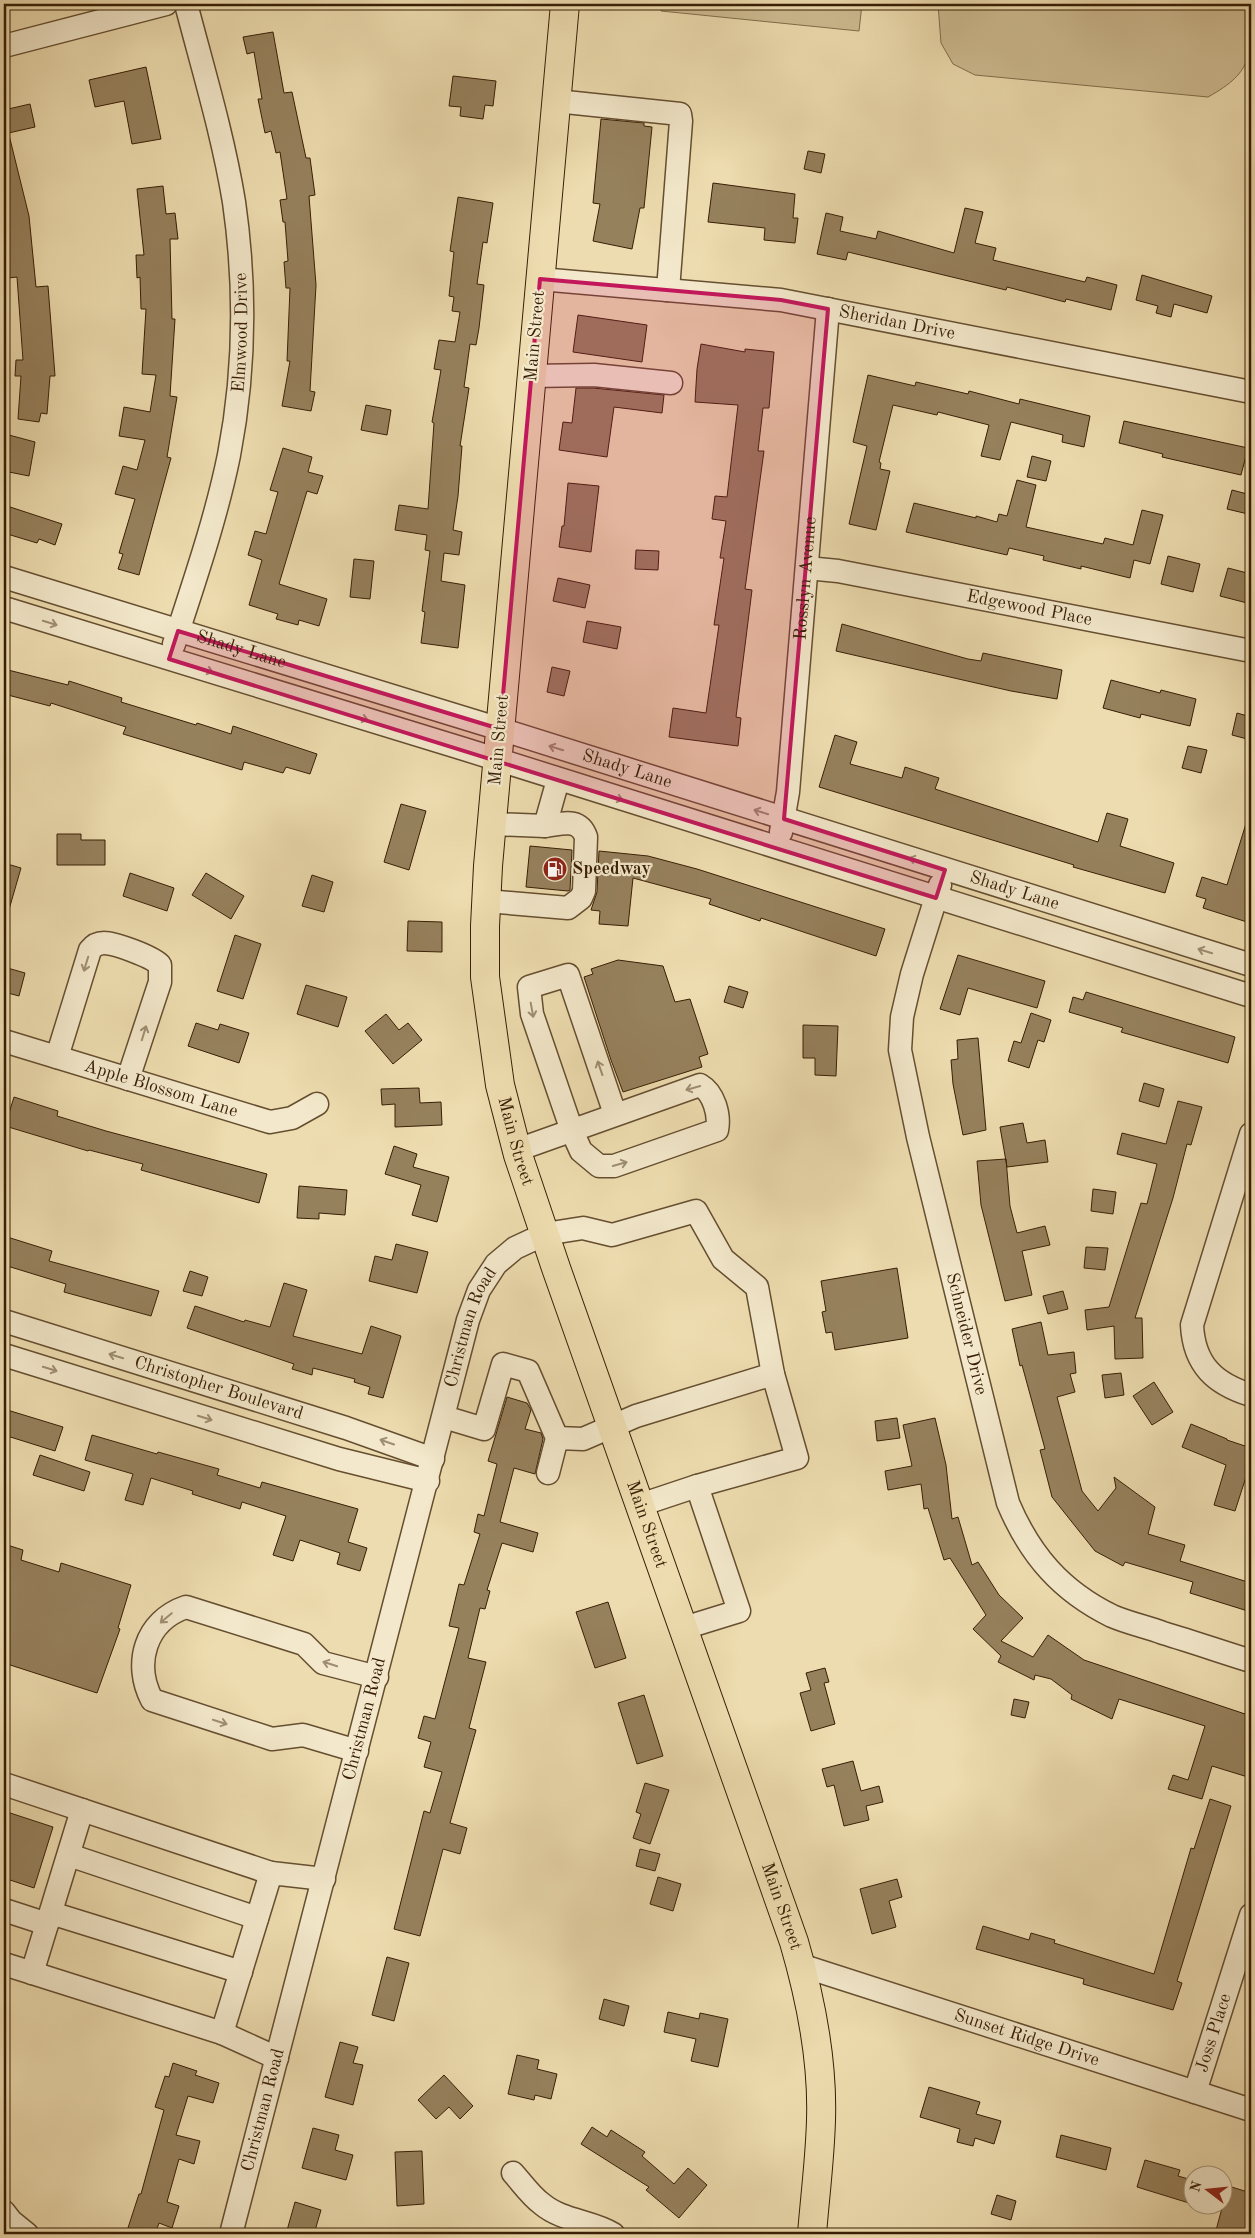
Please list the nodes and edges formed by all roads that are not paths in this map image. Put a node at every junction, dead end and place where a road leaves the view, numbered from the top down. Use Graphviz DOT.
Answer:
graph roads {
  1 [pos="166,4"];
  2 [pos="186,4"];
  3 [pos="564,4"];
  4 [pos="4,46"];
  5 [pos="556,101"];
  6 [pos="540,279"];
  7 [pos="668,290"];
  8 [pos="828,309"];
  9 [pos="531,376"];
  10 [pos="671,383"];
  11 [pos="1251,392"];
  12 [pos="806,568"];
  13 [pos="4,577"];
  14 [pos="4,608"];
  15 [pos="178,631"];
  16 [pos="1251,652"];
  17 [pos="169,659"];
  18 [pos="500,729"];
  19 [pos="596,760"];
  20 [pos="497,761"];
  21 [pos="558,780"];
  22 [pos="587,789"];
  23 [pos="784,819"];
  24 [pos="492,824"];
  25 [pos="545,826"];
  26 [pos="776,848"];
  27 [pos="945,870"];
  28 [pos="936,898"];
  29 [pos="486,901"];
  30 [pos="1251,965"];
  31 [pos="1251,996"];
  32 [pos="4,1041"];
  33 [pos="57,1057"];
  34 [pos="128,1079"];
  35 [pos="317,1104"];
  36 [pos="615,1114"];
  37 [pos="572,1131"];
  38 [pos="1251,1134"];
  39 [pos="517,1150"];
  40 [pos="545,1234"];
  41 [pos="4,1321"];
  42 [pos="4,1355"];
  43 [pos="774,1374"];
  44 [pos="1251,1395"];
  45 [pos="444,1417"];
  46 [pos="613,1426"];
  47 [pos="557,1438"];
  48 [pos="433,1459"];
  49 [pos="548,1473"];
  50 [pos="428,1481"];
  51 [pos="697,1486"];
  52 [pos="640,1505"];
  53 [pos="684,1628"];
  54 [pos="1251,1661"];
  55 [pos="377,1677"];
  56 [pos="357,1751"];
  57 [pos="4,1784"];
  58 [pos="82,1810"];
  59 [pos="68,1855"];
  60 [pos="271,1873"];
  61 [pos="324,1879"];
  62 [pos="4,1910"];
  63 [pos="1251,1915"];
  64 [pos="49,1918"];
  65 [pos="258,1918"];
  66 [pos="4,1964"];
  67 [pos="800,1965"];
  68 [pos="241,1972"];
  69 [pos="32,1973"];
  70 [pos="222,2033"];
  71 [pos="277,2058"];
  72 [pos="1195,2092"];
  73 [pos="1251,2110"];
  74 [pos="513,2173"];
  75 [pos="4,2212"];
  76 [pos="27,2234"];
  77 [pos="231,2234"];
  78 [pos="614,2234"];
  79 [pos="812,2234"];
  1 -- 4 [label="street"];
  2 -- 15 [label="street, Elmwood Drive"];
  3 -- 5 [label="main road, Main Street"];
  5 -- 6 [label="main road, Main Street"];
  5 -- 7 [label="street"];
  6 -- 7 [label="street, Sheridan Drive"];
  6 -- 9 [label="main road, Main Street"];
  7 -- 8 [label="street, Sheridan Drive"];
  8 -- 11 [label="street, Sheridan Drive"];
  8 -- 12 [label="street, Rosslyn Avenue"];
  9 -- 10 [label="street"];
  9 -- 18 [label="main road, Main Street"];
  12 -- 16 [label="street, Edgewood Place"];
  12 -- 23 [label="street, Rosslyn Avenue"];
  13 -- 15 [label="street, Shady Lane"];
  14 -- 17 [label="street, Shady Lane, one-way"];
  15 -- 17 [label="street, Elmwood Drive"];
  15 -- 18 [label="street, Shady Lane"];
  17 -- 20 [label="street, Shady Lane, one-way"];
  19 -- 18 [label="street, Shady Lane, one-way"];
  18 -- 20 [label="main road, Main Street"];
  19 -- 22 [label="street"];
  23 -- 19 [label="street, Shady Lane, one-way"];
  20 -- 21 [label="street, Shady Lane"];
  20 -- 24 [label="main road, Main Street"];
  21 -- 22 [label="street, Shady Lane"];
  21 -- 25 [label="street"];
  22 -- 26 [label="street, Shady Lane, one-way"];
  23 -- 26 [label="street, Rosslyn Avenue"];
  27 -- 23 [label="street, Shady Lane, one-way"];
  24 -- 25 [label="street"];
  24 -- 29 [label="main road, Main Street"];
  25 -- 29 [label="street"];
  26 -- 28 [label="street, Shady Lane"];
  27 -- 28 [label="street, Schneider Drive"];
  30 -- 27 [label="street, Shady Lane, one-way"];
  28 -- 31 [label="street, Shady Lane"];
  28 -- 54 [label="street, Schneider Drive"];
  29 -- 39 [label="main road, Main Street"];
  32 -- 33 [label="street, Apple Blossom Lane"];
  33 -- 34 [label="street, Apple Blossom Lane"];
  34 -- 33 [label="street, one-way"];
  34 -- 35 [label="street, Apple Blossom Lane"];
  36 -- 37 [label="street"];
  37 -- 36 [label="street, one-way"];
  36 -- 37 [label="street, one-way"];
  37 -- 39 [label="street"];
  38 -- 44 [label="street"];
  39 -- 40 [label="main road, Main Street"];
  40 -- 43 [label="street, Christman Road"];
  40 -- 45 [label="street, Christman Road"];
  40 -- 46 [label="main road, Main Street"];
  48 -- 41 [label="street, Christopher Boulevard, one-way"];
  42 -- 50 [label="street, Christopher Boulevard, one-way"];
  43 -- 46 [label="street"];
  43 -- 51 [label="street"];
  45 -- 47 [label="street"];
  45 -- 48 [label="street, Christman Road"];
  46 -- 47 [label="street"];
  46 -- 52 [label="main road, Main Street"];
  47 -- 49 [label="street"];
  48 -- 50 [label="street, Christman Road"];
  50 -- 55 [label="street, Christman Road"];
  51 -- 52 [label="street"];
  51 -- 53 [label="street"];
  52 -- 53 [label="main road, Main Street"];
  53 -- 67 [label="main road, Main Street"];
  55 -- 56 [label="street, Christman Road"];
  55 -- 56 [label="street, one-way"];
  56 -- 61 [label="street, Christman Road"];
  57 -- 58 [label="street"];
  58 -- 59 [label="street"];
  58 -- 60 [label="street"];
  59 -- 64 [label="street"];
  59 -- 65 [label="street"];
  60 -- 61 [label="street"];
  60 -- 65 [label="street"];
  61 -- 71 [label="street, Christman Road"];
  62 -- 64 [label="street"];
  63 -- 72 [label="street, Joss Place"];
  64 -- 68 [label="street"];
  64 -- 69 [label="street"];
  65 -- 68 [label="street"];
  66 -- 69 [label="street"];
  67 -- 72 [label="street, Sunset Ridge Drive"];
  67 -- 79 [label="main road, Main Street"];
  68 -- 70 [label="street"];
  69 -- 70 [label="street"];
  70 -- 71 [label="street"];
  71 -- 77 [label="street, Christman Road"];
  72 -- 73 [label="street, Sunset Ridge Drive"];
  74 -- 78 [label="street"];
  75 -- 76 [label="street"];
}
